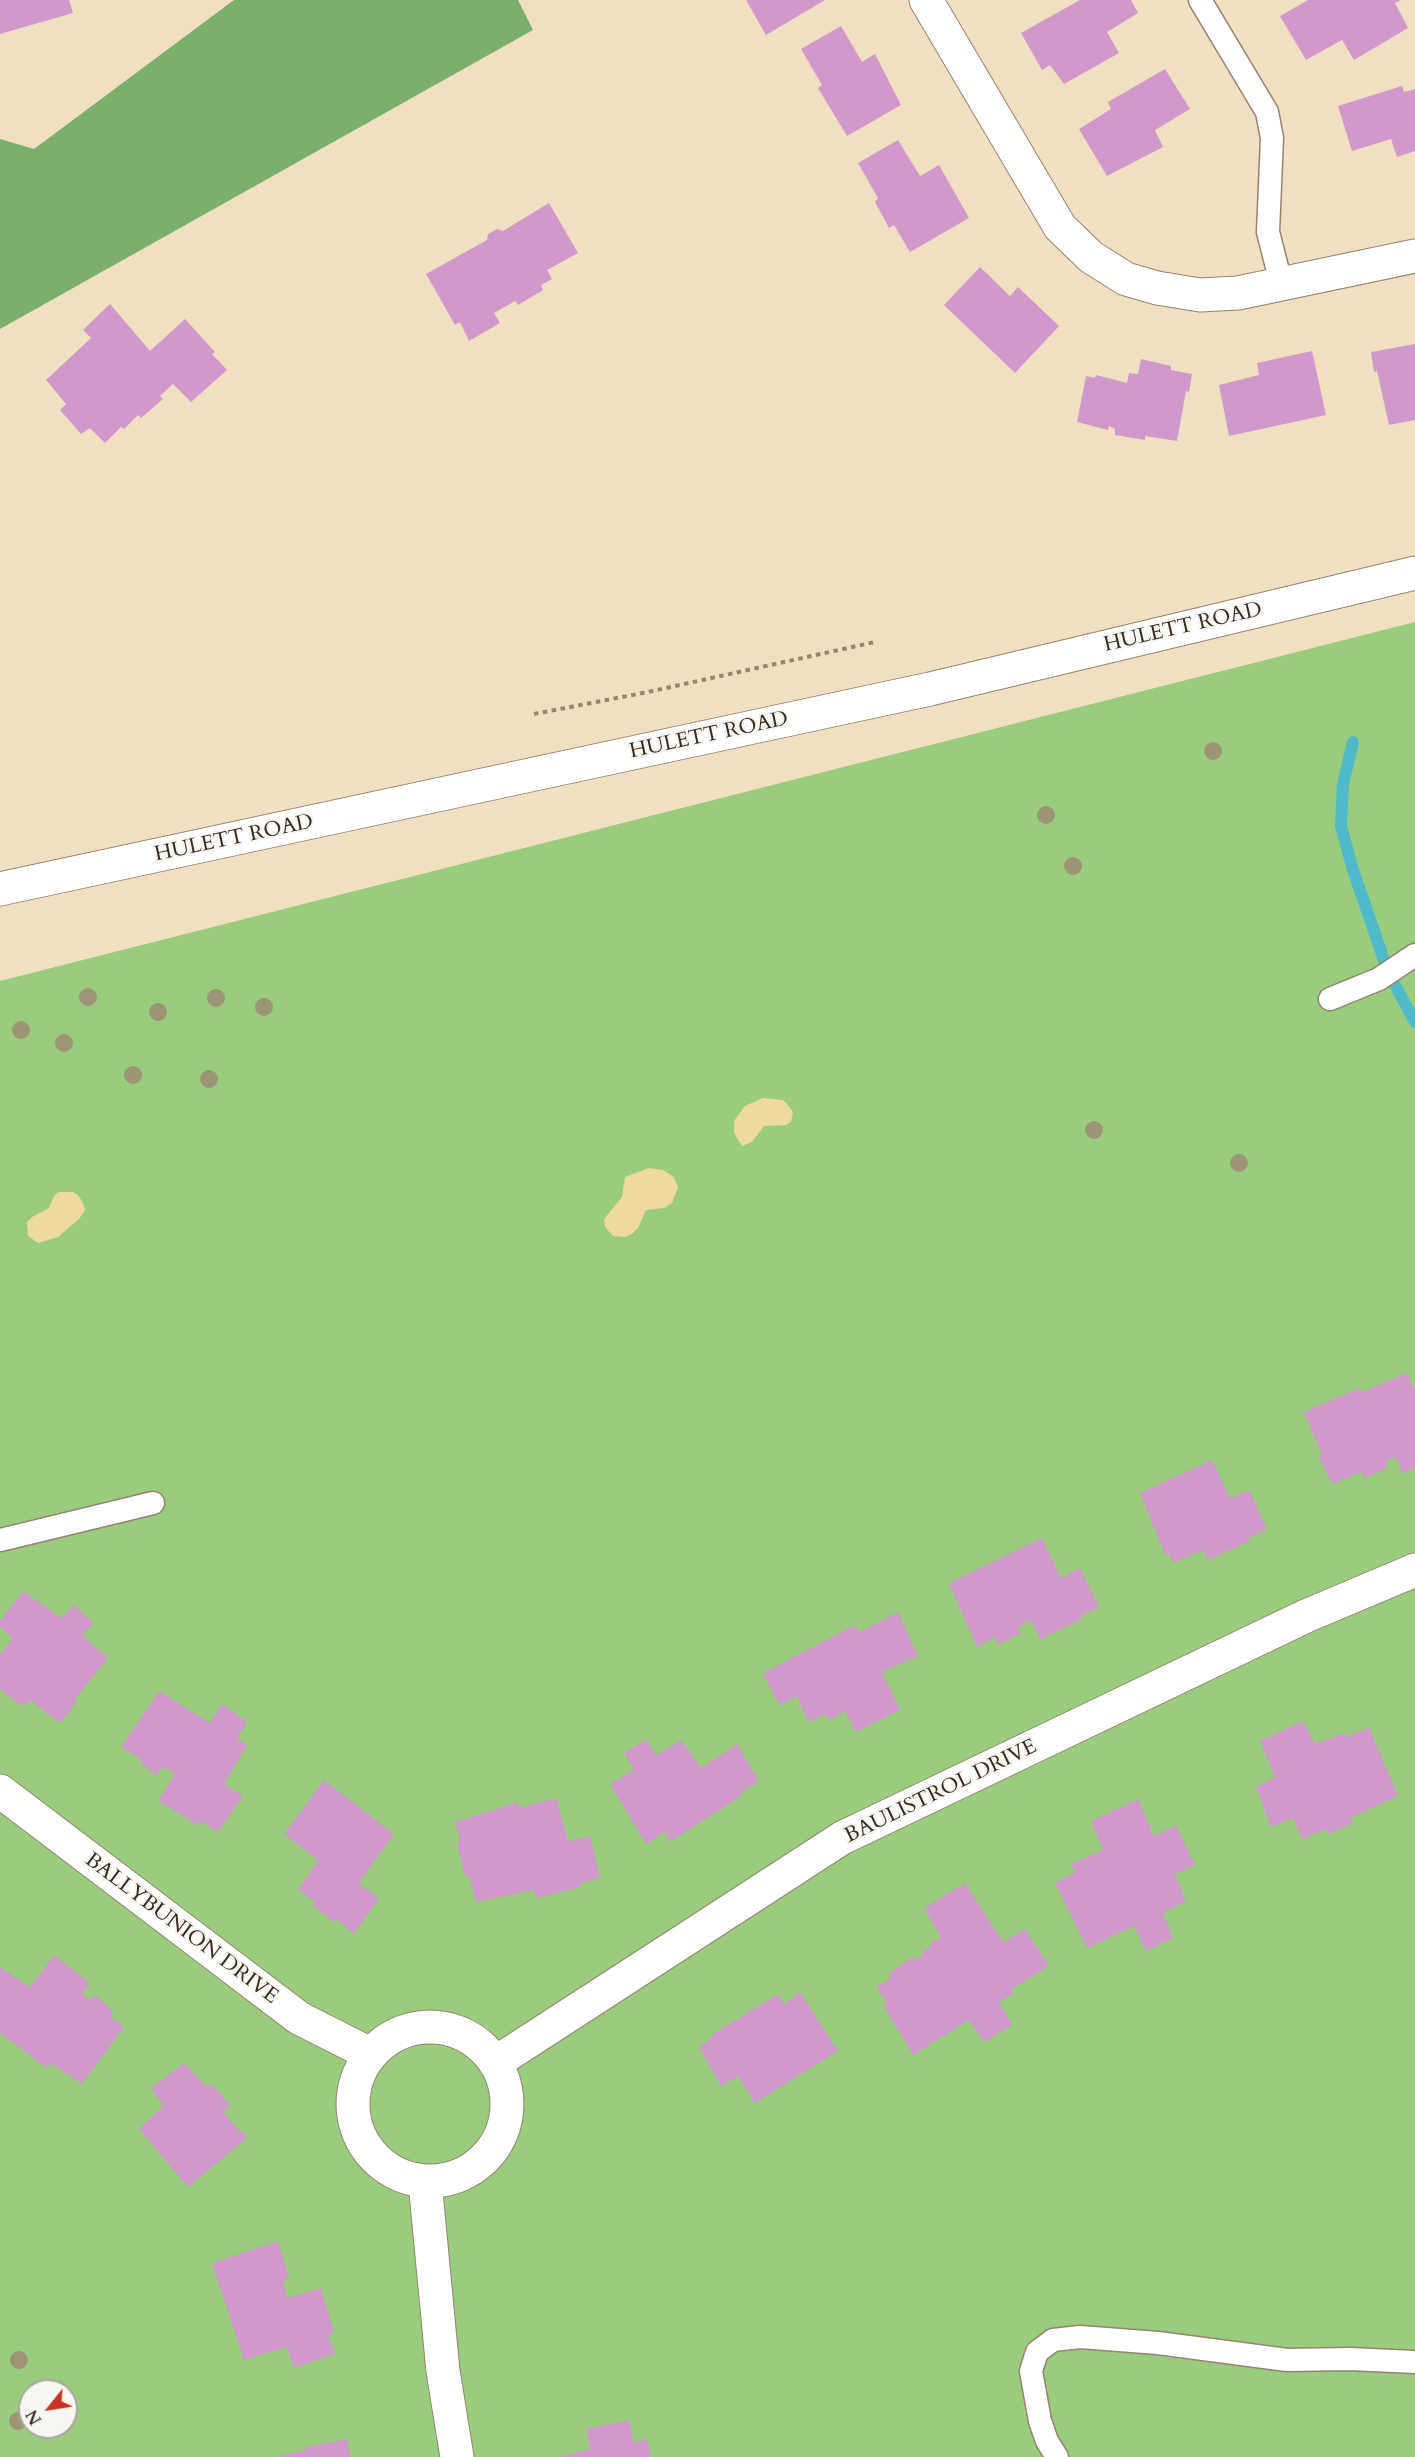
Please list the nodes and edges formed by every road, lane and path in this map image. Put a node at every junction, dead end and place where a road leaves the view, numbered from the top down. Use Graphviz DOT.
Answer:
graph roads {
  1 [pos="926,0"];
  2 [pos="1200,0"];
  3 [pos="1415,256"];
  4 [pos="1281,283"];
  5 [pos="1415,573"];
  6 [pos="875,642"];
  7 [pos="534,714"];
  8 [pos="0,889"];
  9 [pos="1415,955"];
  10 [pos="1330,999"];
  11 [pos="153,1503"];
  12 [pos="0,1540"];
  13 [pos="1415,1570"];
  14 [pos="0,1791"];
  15 [pos="370,2054"];
  16 [pos="495,2063"];
  17 [pos="425,2182"];
  18 [pos="1415,2362"];
  19 [pos="457,2457"];
  20 [pos="1058,2457"];
  1 -- 4 [label="street"];
  2 -- 4 [label="lane"];
  3 -- 4 [label="street"];
  5 -- 8 [label="street, HULETT ROAD"];
  6 -- 7 [label="path"];
  9 -- 10 [label="lane"];
  11 -- 12 [label="lane"];
  13 -- 16 [label="street, BAULISTROL DRIVE"];
  14 -- 15 [label="street, BALLYBUNION DRIVE"];
  15 -- 16 [label="street"];
  15 -- 17 [label="street"];
  16 -- 17 [label="street"];
  17 -- 19 [label="street"];
  18 -- 20 [label="lane"];
}
